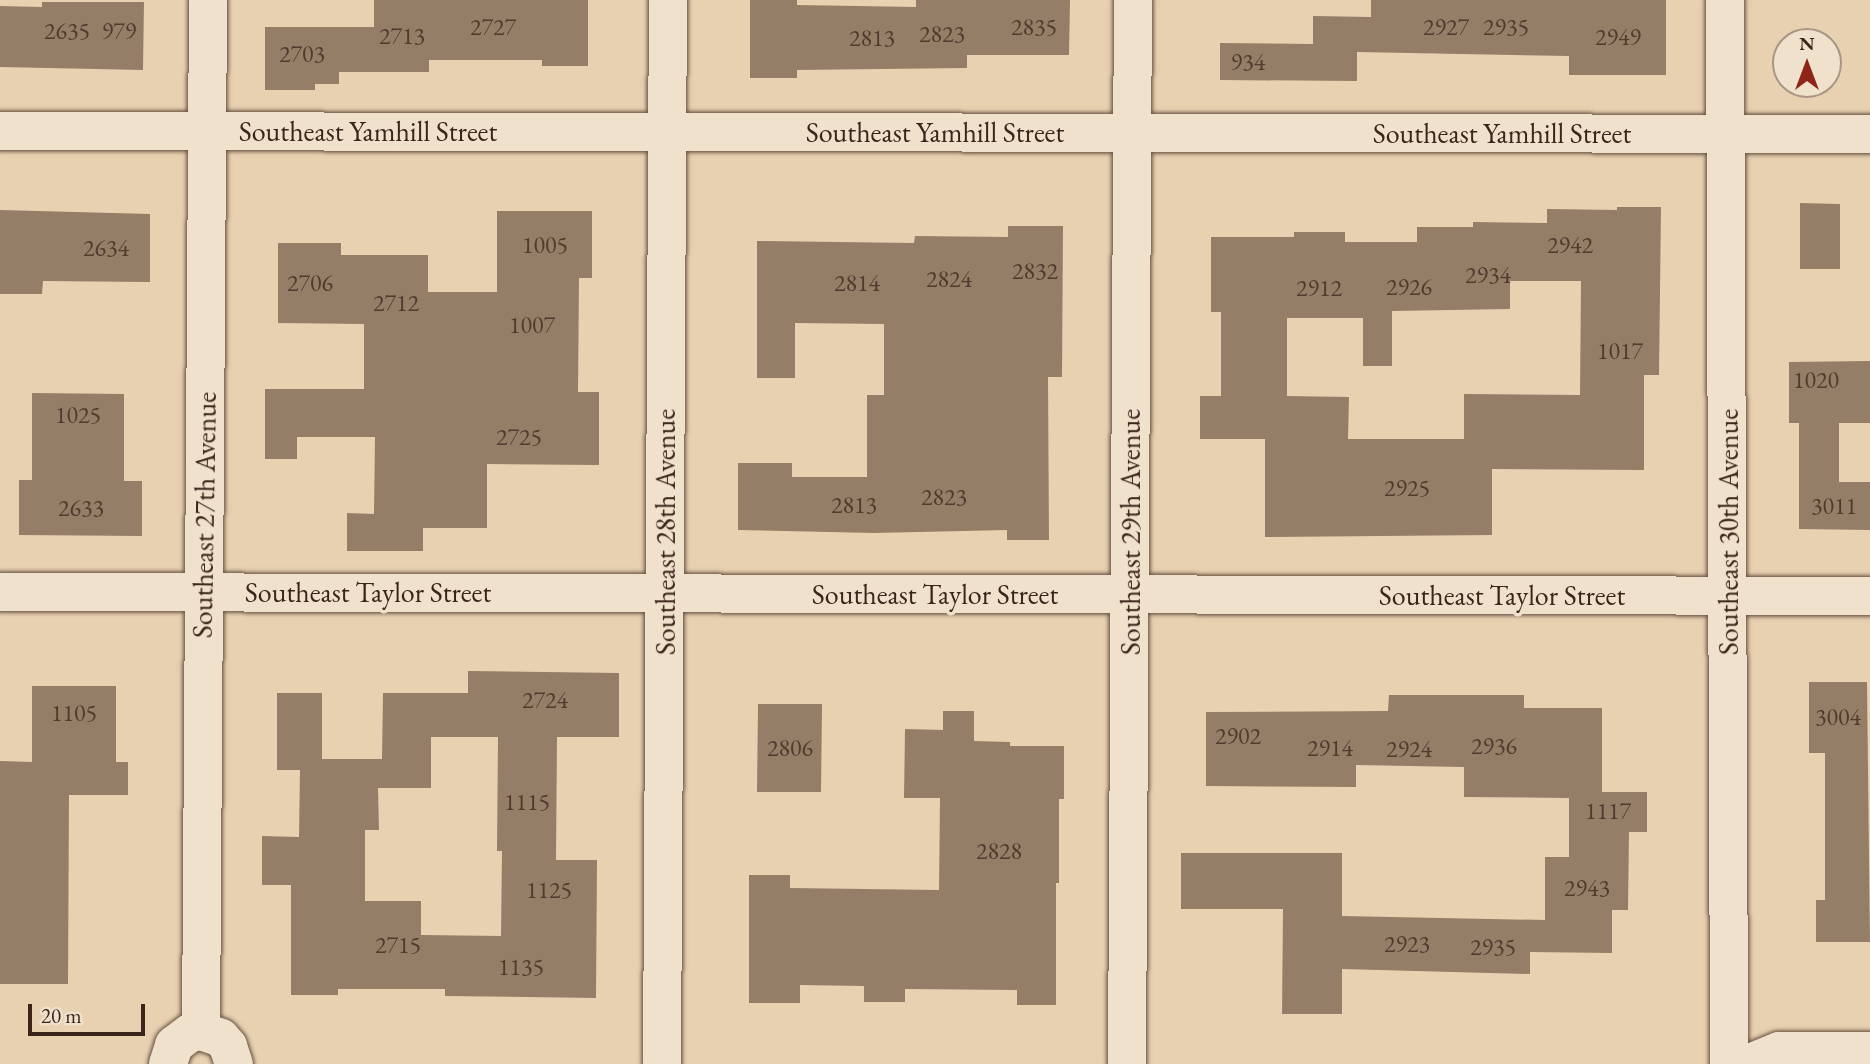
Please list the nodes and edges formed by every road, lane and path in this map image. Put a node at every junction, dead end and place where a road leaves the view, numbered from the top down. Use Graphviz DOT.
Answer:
graph roads {
  1 [pos="208,0"];
  2 [pos="668,0"];
  3 [pos="1132,0"];
  4 [pos="1725,0"];
  5 [pos="0,131"];
  6 [pos="207,131"];
  7 [pos="667,132"];
  8 [pos="1132,133"];
  9 [pos="1726,134"];
  10 [pos="1870,134"];
  11 [pos="0,592"];
  12 [pos="203,592"];
  13 [pos="664,593"];
  14 [pos="1130,594"];
  15 [pos="1729,596"];
  16 [pos="1870,596"];
  17 [pos="201,1031"];
  18 [pos="1870,1051"];
  19 [pos="168,1064"];
  20 [pos="233,1064"];
  21 [pos="662,1064"];
  22 [pos="1127,1064"];
  23 [pos="1729,1064"];
  24 [pos="1746,1064"];
  1 -- 6 [label="street, Southeast 27th Avenue"];
  2 -- 7 [label="street, Southeast 28th Avenue"];
  3 -- 8 [label="street, Southeast 29th Avenue"];
  4 -- 9 [label="street, Southeast 30th Avenue"];
  5 -- 6 [label="street, Southeast Yamhill Street"];
  6 -- 7 [label="street, Southeast Yamhill Street"];
  6 -- 12 [label="street, Southeast 27th Avenue"];
  7 -- 8 [label="street, Southeast Yamhill Street"];
  7 -- 13 [label="street, Southeast 28th Avenue"];
  8 -- 9 [label="street, Southeast Yamhill Street"];
  8 -- 14 [label="street, Southeast 29th Avenue"];
  9 -- 10 [label="street, Southeast Yamhill Street"];
  9 -- 15 [label="street, Southeast 30th Avenue"];
  11 -- 12 [label="street, Southeast Taylor Street"];
  12 -- 13 [label="street, Southeast Taylor Street"];
  12 -- 17 [label="street, Southeast 27th Avenue"];
  13 -- 14 [label="street, Southeast Taylor Street"];
  13 -- 21 [label="street, Southeast 28th Avenue"];
  14 -- 15 [label="street, Southeast Taylor Street"];
  14 -- 22 [label="street, Southeast 29th Avenue"];
  15 -- 16 [label="street, Southeast Taylor Street"];
  15 -- 23 [label="street, Southeast 30th Avenue"];
  17 -- 19 [label="street"];
  17 -- 20 [label="street"];
  18 -- 24 [label="street"];
}
